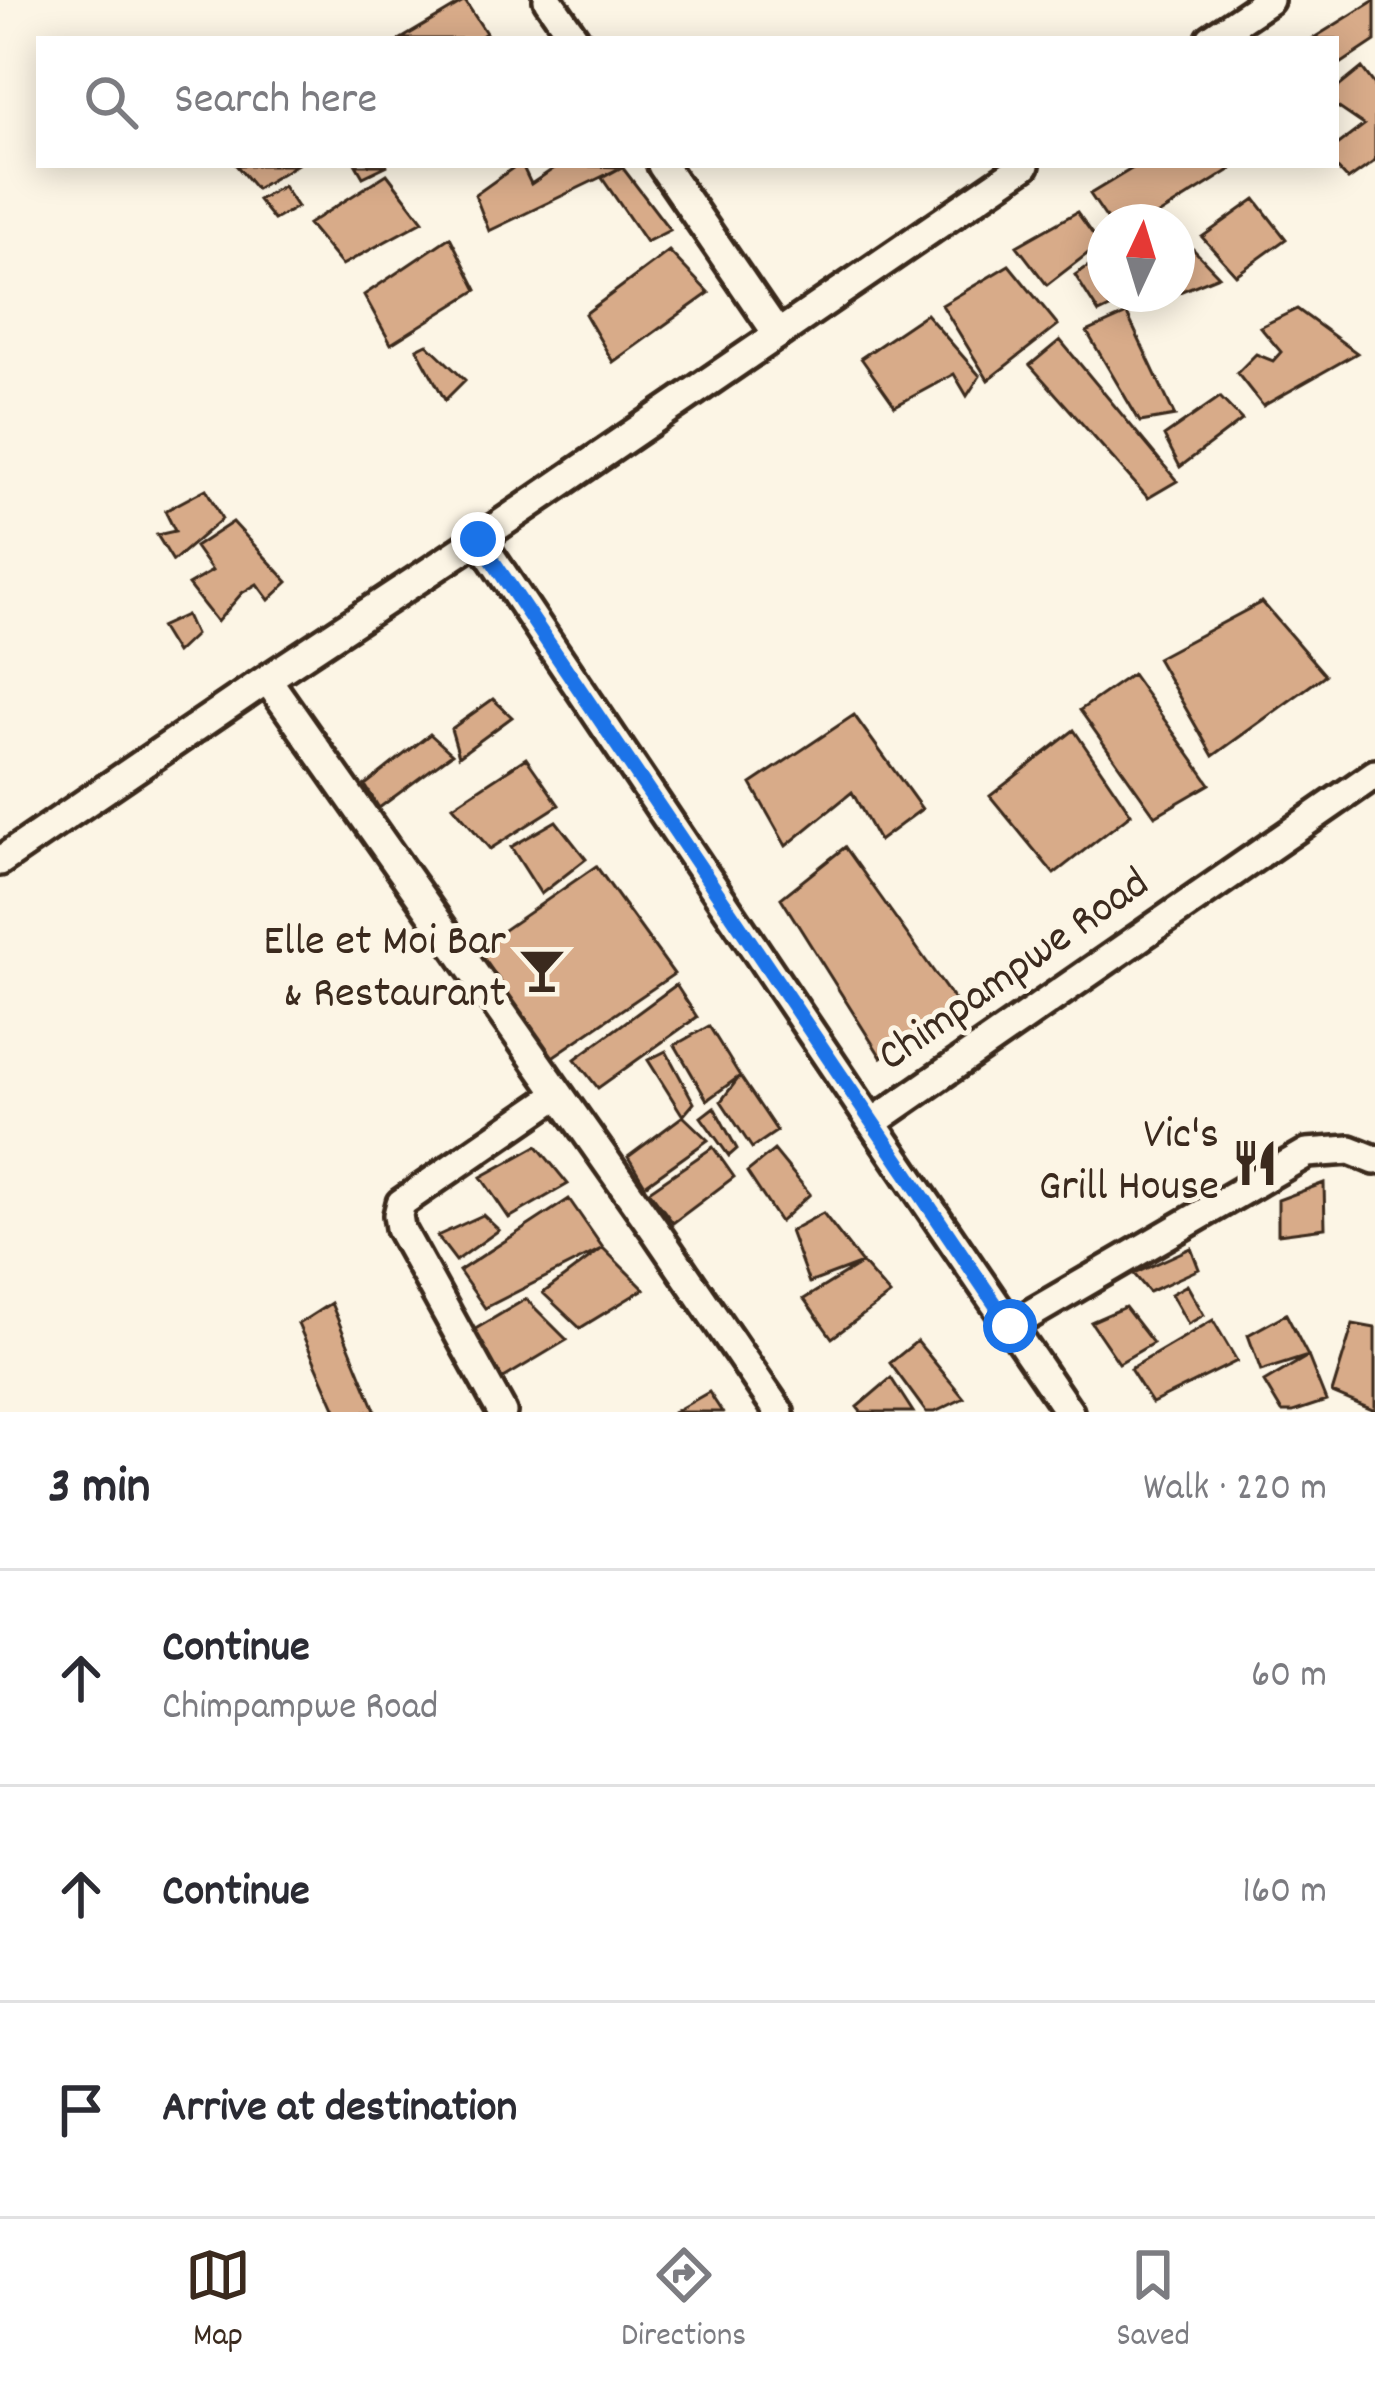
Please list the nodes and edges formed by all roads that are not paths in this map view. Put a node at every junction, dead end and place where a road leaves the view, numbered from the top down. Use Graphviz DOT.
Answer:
graph roads {
  1 [pos="548,0"];
  2 [pos="1269,0"];
  3 [pos="573,36"];
  4 [pos="1215,36"];
  5 [pos="664,168"];
  6 [pos="1021,168"];
  7 [pos="777,332"];
  8 [pos="478,539"];
  9 [pos="267,679"];
  10 [pos="1375,774"];
  11 [pos="0,861"];
  12 [pos="559,1094"];
  13 [pos="872,1123"];
  14 [pos="1375,1160"];
  15 [pos="1010,1326"];
  16 [pos="502,1412"];
  17 [pos="779,1412"];
  18 [pos="1069,1412"];
  1 -- 3 [label="street"];
  2 -- 4 [label="street"];
  5 -- 7 [label="street"];
  6 -- 7 [label="street"];
  7 -- 8 [label="street"];
  8 -- 9 [label="street"];
  8 -- 13 [label="street"];
  9 -- 11 [label="street"];
  9 -- 12 [label="street"];
  10 -- 13 [label="street, Chimpampwe Road"];
  12 -- 16 [label="street"];
  12 -- 17 [label="street"];
  13 -- 15 [label="street, Chimpampwe Road"];
  14 -- 15 [label="street"];
  15 -- 18 [label="street, Chimpampwe Road"];
}
